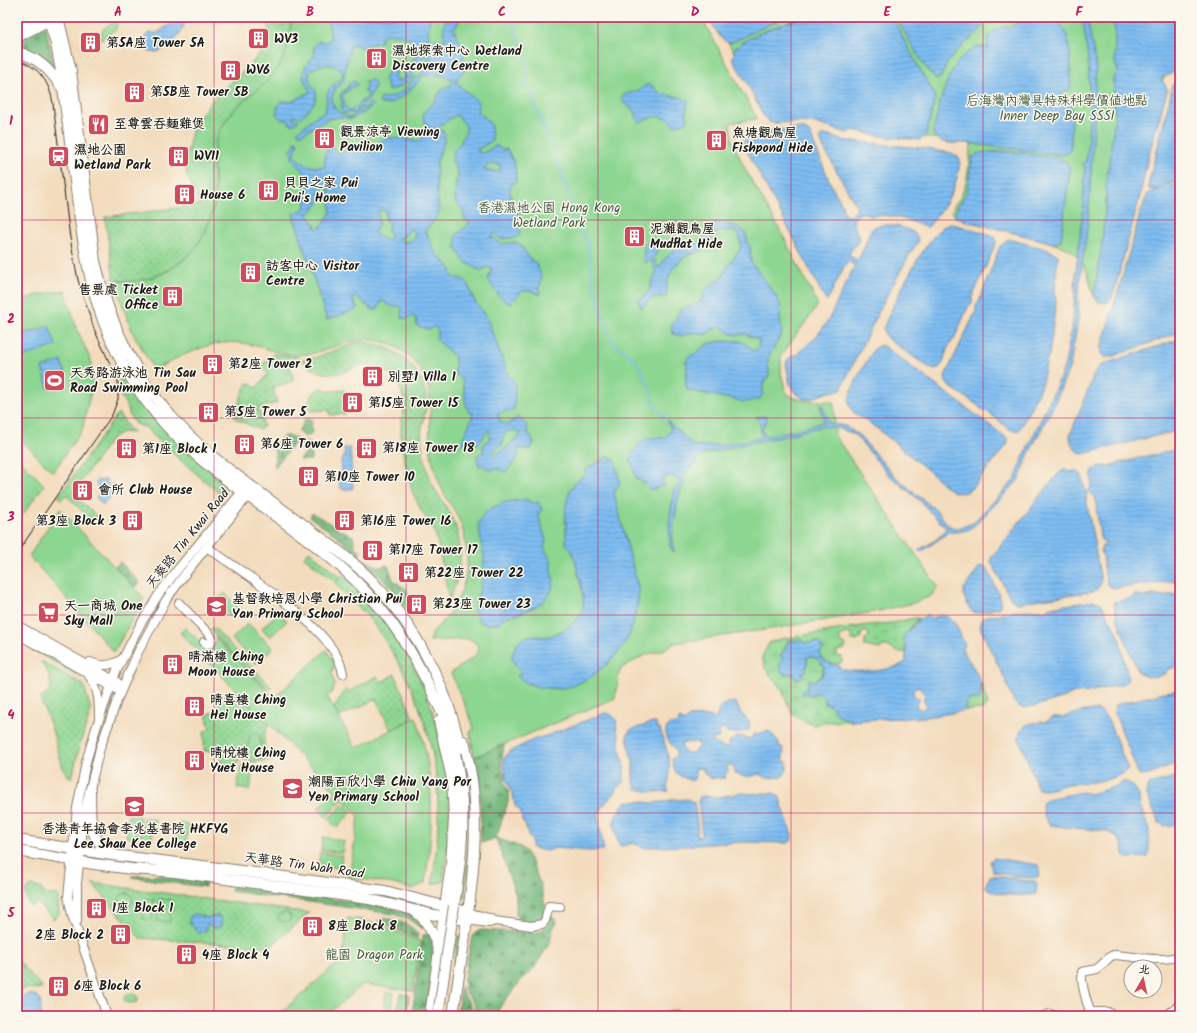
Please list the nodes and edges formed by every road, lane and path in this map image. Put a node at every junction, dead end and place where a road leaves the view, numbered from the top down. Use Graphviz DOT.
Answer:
graph roads {
  1 [pos="38,17"];
  2 [pos="52,18"];
  3 [pos="17,27"];
  4 [pos="17,37"];
  5 [pos="17,52"];
  6 [pos="64,90"];
  7 [pos="247,492"];
  8 [pos="207,547"];
  9 [pos="178,603"];
  10 [pos="17,625"];
  11 [pos="17,634"];
  12 [pos="204,642"];
  13 [pos="62,651"];
  14 [pos="123,658"];
  15 [pos="87,674"];
  16 [pos="343,674"];
  17 [pos="112,684"];
  18 [pos="122,688"];
  19 [pos="433,695"];
  20 [pos="99,722"];
  21 [pos="457,731"];
  22 [pos="460,765"];
  23 [pos="90,792"];
  24 [pos="17,840"];
  25 [pos="77,850"];
  26 [pos="17,851"];
  27 [pos="112,855"];
  28 [pos="76,862"];
  29 [pos="560,907"];
  30 [pos="409,908"];
  31 [pos="459,910"];
  32 [pos="444,917"];
  33 [pos="1180,956"];
  34 [pos="438,958"];
  35 [pos="1180,1004"];
  36 [pos="1087,1014"];
  37 [pos="107,1016"];
  38 [pos="430,1016"];
  39 [pos="438,1016"];
  40 [pos="444,1016"];
  41 [pos="453,1016"];
  42 [pos="1044,1016"];
  43 [pos="1056,1016"];
  44 [pos="1114,1016"];
  45 [pos="1165,1016"];
  1 -- 3 [label="main road"];
  2 -- 4 [label="main road"];
  2 -- 6 [label="main road"];
  2 -- 7 [label="main road"];
  5 -- 6 [label="main road"];
  6 -- 7 [label="main road"];
  7 -- 8 [label="street, 天葵路 Tin Kwai Road"];
  7 -- 14 [label="street, 天葵路 Tin Kwai Road"];
  7 -- 19 [label="main road"];
  7 -- 21 [label="main road"];
  8 -- 16 [label="street"];
  8 -- 18 [label="street, 天葵路 Tin Kwai Road"];
  9 -- 12 [label="street"];
  10 -- 13 [label="street"];
  11 -- 15 [label="street"];
  13 -- 14 [label="street"];
  13 -- 17 [label="street"];
  14 -- 17 [label="street, 天葵路 Tin Kwai Road"];
  15 -- 17 [label="street"];
  15 -- 20 [label="street"];
  17 -- 18 [label="street"];
  17 -- 20 [label="street, 天葵路 Tin Kwai Road"];
  18 -- 23 [label="street, 天葵路 Tin Kwai Road"];
  19 -- 22 [label="main road"];
  19 -- 31 [label="main road"];
  20 -- 25 [label="street, 天葵路 Tin Kwai Road"];
  21 -- 22 [label="main road"];
  21 -- 31 [label="main road"];
  22 -- 31 [label="main road"];
  23 -- 25 [label="street, 天葵路 Tin Kwai Road"];
  23 -- 27 [label="main road"];
  24 -- 25 [label="main road, 天華路 Tin Wah Road"];
  25 -- 27 [label="main road, 天華路 Tin Wah Road"];
  25 -- 28 [label="street, 天葵路 Tin Kwai Road"];
  26 -- 28 [label="main road, 天華路 Tin Wah Road"];
  27 -- 31 [label="main road, 天華路 Tin Wah Road"];
  28 -- 30 [label="main road, 天華路 Tin Wah Road"];
  28 -- 37 [label="street, 天葵路 Tin Kwai Road"];
  29 -- 31 [label="street"];
  30 -- 32 [label="main road, 天華路 Tin Wah Road"];
  30 -- 34 [label="main road"];
  31 -- 32 [label="main road"];
  31 -- 32 [label="main road, 天華路 Tin Wah Road"];
  31 -- 39 [label="main road, bridge"];
  31 -- 40 [label="main road"];
  31 -- 41 [label="main road"];
  32 -- 34 [label="main road"];
  33 -- 36 [label="street"];
  34 -- 38 [label="main road"];
  35 -- 45 [label="street"];
  36 -- 44 [label="street"];
  42 -- 43 [label="street"];
}
